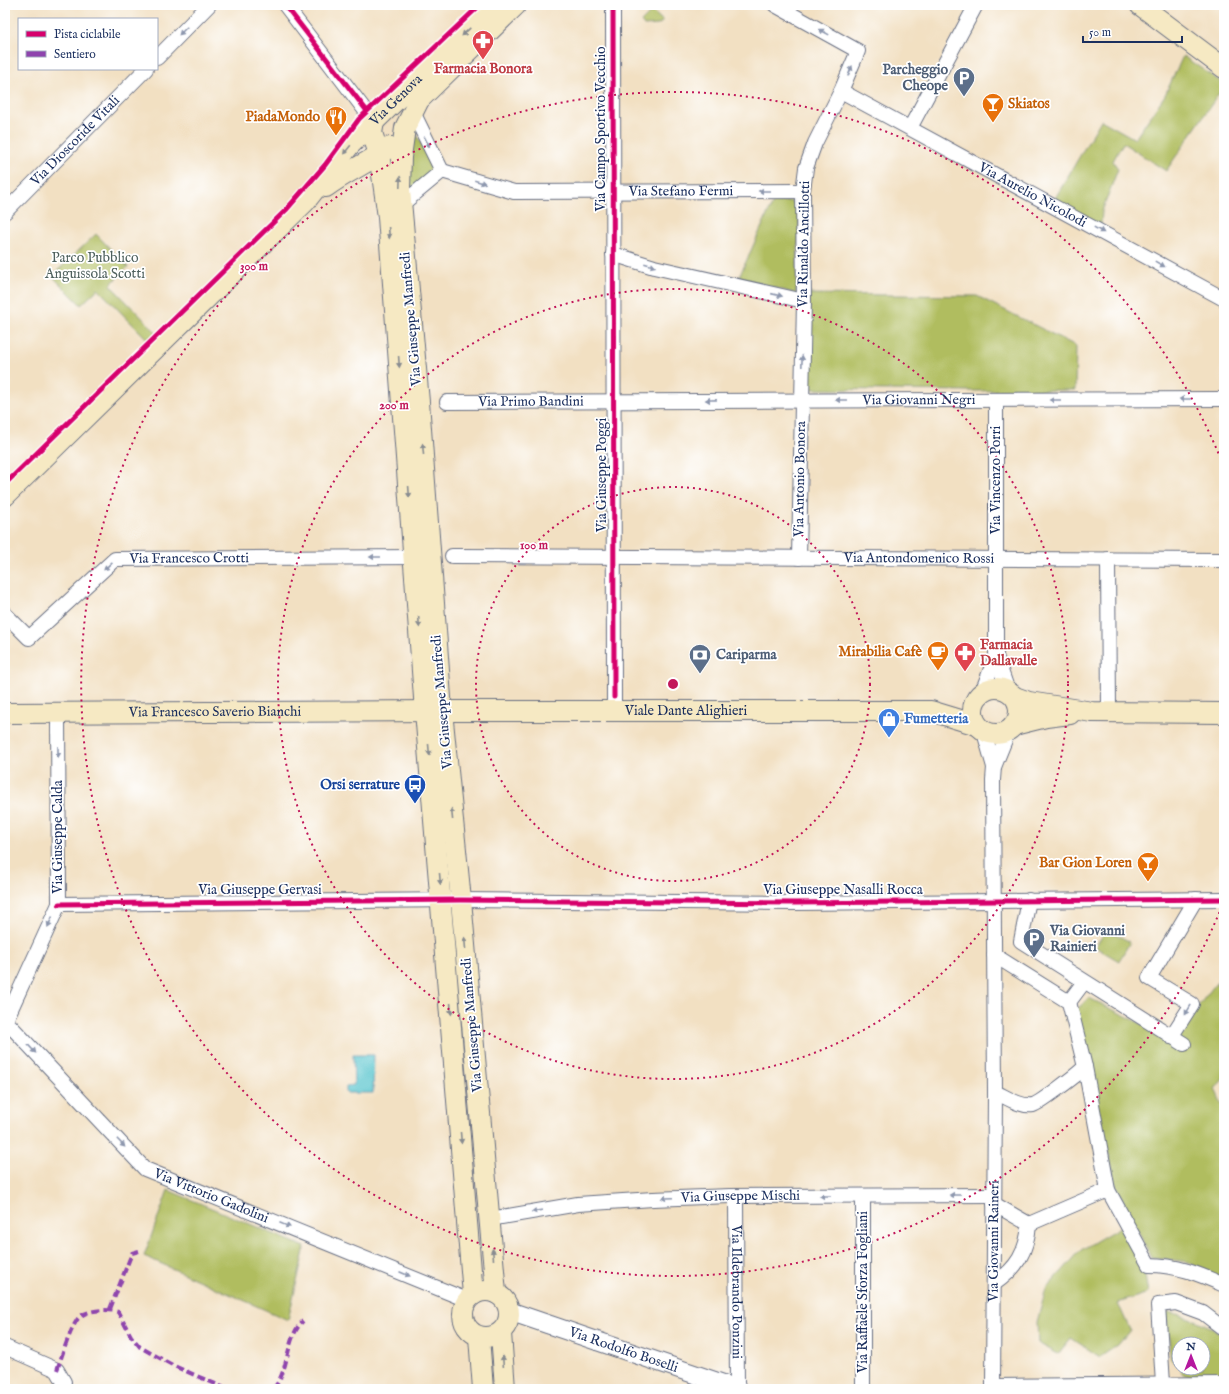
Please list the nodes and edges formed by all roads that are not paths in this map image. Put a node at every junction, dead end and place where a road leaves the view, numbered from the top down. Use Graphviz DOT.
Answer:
graph roads {
  1 [pos="209,5"];
  2 [pos="286,5"];
  3 [pos="494,5"];
  4 [pos="516,5"];
  5 [pos="613,5"];
  6 [pos="775,5"];
  7 [pos="976,5"];
  8 [pos="1140,5"];
  9 [pos="1163,5"];
  10 [pos="158,57"];
  11 [pos="1220,60"];
  12 [pos="145,70"];
  13 [pos="842,91"];
  14 [pos="910,128"];
  15 [pos="390,134"];
  16 [pos="442,172"];
  17 [pos="345,173"];
  18 [pos="803,191"];
  19 [pos="612,192"];
  20 [pos="385,194"];
  21 [pos="305,202"];
  22 [pos="401,206"];
  23 [pos="5,212"];
  24 [pos="613,254"];
  25 [pos="1224,299"];
  26 [pos="804,301"];
  27 [pos="1224,399"];
  28 [pos="801,400"];
  29 [pos="996,400"];
  30 [pos="614,401"];
  31 [pos="447,402"];
  32 [pos="6,495"];
  33 [pos="452,556"];
  34 [pos="614,556"];
  35 [pos="423,557"];
  36 [pos="798,558"];
  37 [pos="996,558"];
  38 [pos="1108,559"];
  39 [pos="1224,560"];
  40 [pos="5,614"];
  41 [pos="996,656"];
  42 [pos="979,694"];
  43 [pos="1011,694"];
  44 [pos="434,711"];
  45 [pos="931,711"];
  46 [pos="614,712"];
  47 [pos="1100,712"];
  48 [pos="5,713"];
  49 [pos="58,713"];
  50 [pos="1224,713"];
  51 [pos="980,728"];
  52 [pos="1012,728"];
  53 [pos="994,767"];
  54 [pos="1196,899"];
  55 [pos="1224,899"];
  56 [pos="452,900"];
  57 [pos="1029,900"];
  58 [pos="994,902"];
  59 [pos="59,904"];
  60 [pos="994,955"];
  61 [pos="1084,982"];
  62 [pos="1069,1002"];
  63 [pos="5,1021"];
  64 [pos="1171,1037"];
  65 [pos="1184,1044"];
  66 [pos="1085,1068"];
  67 [pos="995,1092"];
  68 [pos="1108,1190"];
  69 [pos="736,1196"];
  70 [pos="863,1196"];
  71 [pos="994,1200"];
  72 [pos="490,1219"];
  73 [pos="1029,1224"];
  74 [pos="994,1284"];
  75 [pos="1224,1285"];
  76 [pos="496,1293"];
  77 [pos="470,1297"];
  78 [pos="509,1311"];
  79 [pos="1224,1329"];
  80 [pos="501,1333"];
  81 [pos="479,1337"];
  82 [pos="5,1347"];
  83 [pos="1163,1384"];
  84 [pos="1224,1384"];
  85 [pos="63,1386"];
  86 [pos="993,1388"];
  87 [pos="483,1389"];
  88 [pos="505,1389"];
  89 [pos="738,1389"];
  90 [pos="863,1389"];
  1 -- 10 [label="street, one-way"];
  2 -- 15 [label="street"];
  3 -- 15 [label="main road, Via Genova, one-way"];
  4 -- 15 [label="main road, Via Genova"];
  5 -- 19 [label="street, Via Campo Sportivo Vecchio"];
  13 -- 6 [label="street, Via Rinaldo Ancillotti, one-way"];
  7 -- 14 [label="street"];
  8 -- 11 [label="main road"];
  9 -- 11 [label="main road"];
  12 -- 23 [label="street, Via Dioscoride Vitali"];
  13 -- 14 [label="street, Via Aurelio Nicolodi"];
  13 -- 18 [label="street, Via Rinaldo Ancillotti"];
  14 -- 25 [label="street, Via Aurelio Nicolodi, one-way"];
  15 -- 16 [label="street, one-way"];
  15 -- 17 [label="main road, Via Genova"];
  15 -- 20 [label="main road"];
  15 -- 21 [label="main road, one-way"];
  22 -- 15 [label="main road, Via Giuseppe Manfredi, one-way"];
  16 -- 19 [label="street, Via Stefano Fermi, one-way"];
  16 -- 22 [label="street"];
  17 -- 20 [label="main road"];
  17 -- 21 [label="main road, Via Genova"];
  18 -- 19 [label="street, Via Stefano Fermi, one-way"];
  18 -- 26 [label="street, Via Rinaldo Ancillotti"];
  19 -- 24 [label="street, Via Campo Sportivo Vecchio"];
  20 -- 35 [label="main road, Via Giuseppe Manfredi, one-way"];
  21 -- 32 [label="main road"];
  35 -- 22 [label="main road, Via Giuseppe Manfredi, one-way"];
  24 -- 26 [label="street, one-way"];
  24 -- 30 [label="street, Via Giuseppe Poggi"];
  28 -- 26 [label="street, Via Rinaldo Ancillotti, one-way"];
  27 -- 29 [label="street, Via Giovanni Negri, one-way"];
  29 -- 28 [label="street, Via Giovanni Negri, one-way"];
  28 -- 30 [label="street, Via Giovanni Negri, one-way"];
  28 -- 36 [label="street, Via Antonio Bonora"];
  29 -- 37 [label="street, Via Vincenzo Porri"];
  30 -- 31 [label="street, Via Primo Bandini"];
  30 -- 34 [label="street, Via Giuseppe Poggi"];
  33 -- 34 [label="street, Via Antondomenico Rossi"];
  34 -- 36 [label="street, Via Antondomenico Rossi"];
  34 -- 46 [label="street, Via Giuseppe Poggi"];
  35 -- 40 [label="street, Via Francesco Crotti, one-way"];
  35 -- 44 [label="main road, Via Giuseppe Manfredi"];
  36 -- 37 [label="street, Via Antondomenico Rossi"];
  37 -- 38 [label="street, Via Antondomenico Rossi"];
  37 -- 41 [label="street, Via Vincenzo Porri"];
  38 -- 39 [label="street, Via Antondomenico Rossi"];
  38 -- 47 [label="street"];
  41 -- 42 [label="street, Via Vincenzo Porri"];
  41 -- 43 [label="street, Via Vincenzo Porri"];
  42 -- 43 [label="main road"];
  42 -- 45 [label="main road, Viale Dante Alighieri"];
  42 -- 51 [label="main road"];
  43 -- 47 [label="main road"];
  43 -- 52 [label="main road"];
  44 -- 46 [label="main road, Viale Dante Alighieri"];
  44 -- 49 [label="main road, Via Francesco Saverio Bianchi"];
  44 -- 56 [label="main road, Via Giuseppe Manfredi"];
  45 -- 46 [label="main road, Viale Dante Alighieri"];
  45 -- 51 [label="main road, Viale Dante Alighieri"];
  47 -- 50 [label="main road"];
  47 -- 52 [label="main road"];
  48 -- 49 [label="main road, Via Francesco Saverio Bianchi"];
  49 -- 59 [label="street, Via Giuseppe Calda, one-way"];
  51 -- 52 [label="main road"];
  51 -- 53 [label="street"];
  52 -- 53 [label="street"];
  53 -- 58 [label="street, Via Giovanni Raineri"];
  54 -- 55 [label="street, Via Giuseppe Nasalli Rocca"];
  54 -- 57 [label="street, Via Giuseppe Nasalli Rocca"];
  54 -- 64 [label="street, one-way"];
  56 -- 58 [label="street, Via Giuseppe Nasalli Rocca"];
  56 -- 59 [label="street, Via Giuseppe Gervasi"];
  72 -- 56 [label="main road, Via Giuseppe Manfredi, one-way"];
  56 -- 77 [label="main road, Via Giuseppe Manfredi, one-way"];
  57 -- 58 [label="street, Via Giuseppe Nasalli Rocca"];
  57 -- 61 [label="street"];
  58 -- 60 [label="street, Via Giovanni Raineri"];
  59 -- 63 [label="street, Via Giuseppe Calda, one-way"];
  60 -- 62 [label="street"];
  60 -- 67 [label="street, Via Giovanni Raineri"];
  61 -- 62 [label="street"];
  61 -- 64 [label="street"];
  62 -- 66 [label="street"];
  63 -- 77 [label="street, Via Vittorio Gadolini, one-way"];
  64 -- 65 [label="street"];
  66 -- 67 [label="street"];
  66 -- 68 [label="street"];
  67 -- 71 [label="street, Via Giovanni Raineri"];
  68 -- 73 [label="street"];
  68 -- 75 [label="street"];
  70 -- 69 [label="street, Via Giuseppe Mischi, one-way"];
  69 -- 72 [label="street, Via Giuseppe Mischi, one-way"];
  69 -- 89 [label="street, Via Ildebrando Ponzini"];
  71 -- 70 [label="street, Via Giuseppe Mischi, one-way"];
  70 -- 90 [label="street, Via Raffaele Sforza Fogliani"];
  71 -- 73 [label="street"];
  71 -- 74 [label="street, Via Giovanni Raineri"];
  76 -- 72 [label="main road, Via Giuseppe Manfredi, one-way"];
  73 -- 74 [label="street"];
  74 -- 86 [label="street, Via Giovanni Raineri"];
  76 -- 77 [label="main road"];
  76 -- 78 [label="main road"];
  77 -- 81 [label="main road"];
  78 -- 80 [label="main road"];
  78 -- 89 [label="street, Via Rodolfo Boselli"];
  79 -- 83 [label="street"];
  80 -- 81 [label="main road"];
  88 -- 80 [label="main road, one-way"];
  81 -- 87 [label="main road"];
  82 -- 85 [label="street"];
  83 -- 84 [label="street"];
  83 -- 86 [label="street"];
}
